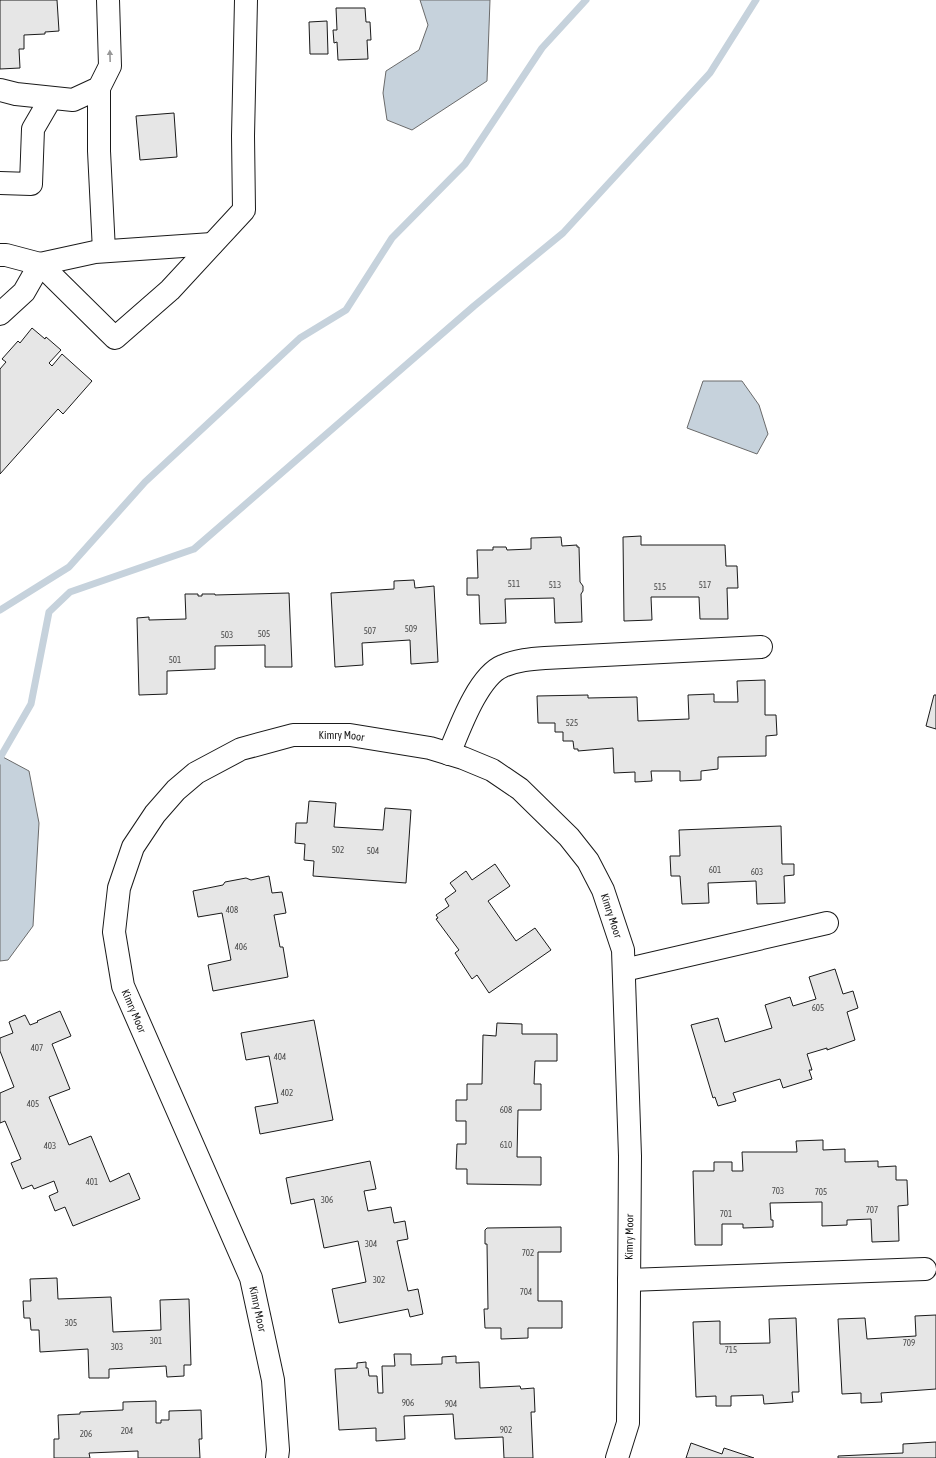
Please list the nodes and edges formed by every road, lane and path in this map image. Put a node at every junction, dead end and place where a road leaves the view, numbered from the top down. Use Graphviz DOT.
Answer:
graph roads {
  1 [pos="108,0"];
  2 [pos="246,0"];
  3 [pos="99,88"];
  4 [pos="0,90"];
  5 [pos="51,98"];
  6 [pos="0,183"];
  7 [pos="212,244"];
  8 [pos="104,252"];
  9 [pos="0,255"];
  10 [pos="40,264"];
  11 [pos="0,314"];
  12 [pos="761,647"];
  13 [pos="449,754"];
  14 [pos="827,924"];
  15 [pos="624,970"];
  16 [pos="925,1269"];
  17 [pos="629,1280"];
  18 [pos="277,1458"];
  19 [pos="617,1458"];
  3 -- 1 [label="street, one-way"];
  2 -- 7 [label="street"];
  3 -- 5 [label="street"];
  3 -- 8 [label="street"];
  4 -- 5 [label="street"];
  5 -- 6 [label="street"];
  7 -- 8 [label="street"];
  7 -- 10 [label="street"];
  8 -- 10 [label="street"];
  9 -- 10 [label="street"];
  10 -- 11 [label="street"];
  12 -- 13 [label="street"];
  13 -- 15 [label="street, Kimry Moor"];
  13 -- 18 [label="street, Kimry Moor"];
  14 -- 15 [label="street"];
  15 -- 17 [label="street, Kimry Moor"];
  16 -- 17 [label="street"];
  17 -- 19 [label="street, Kimry Moor"];
}
